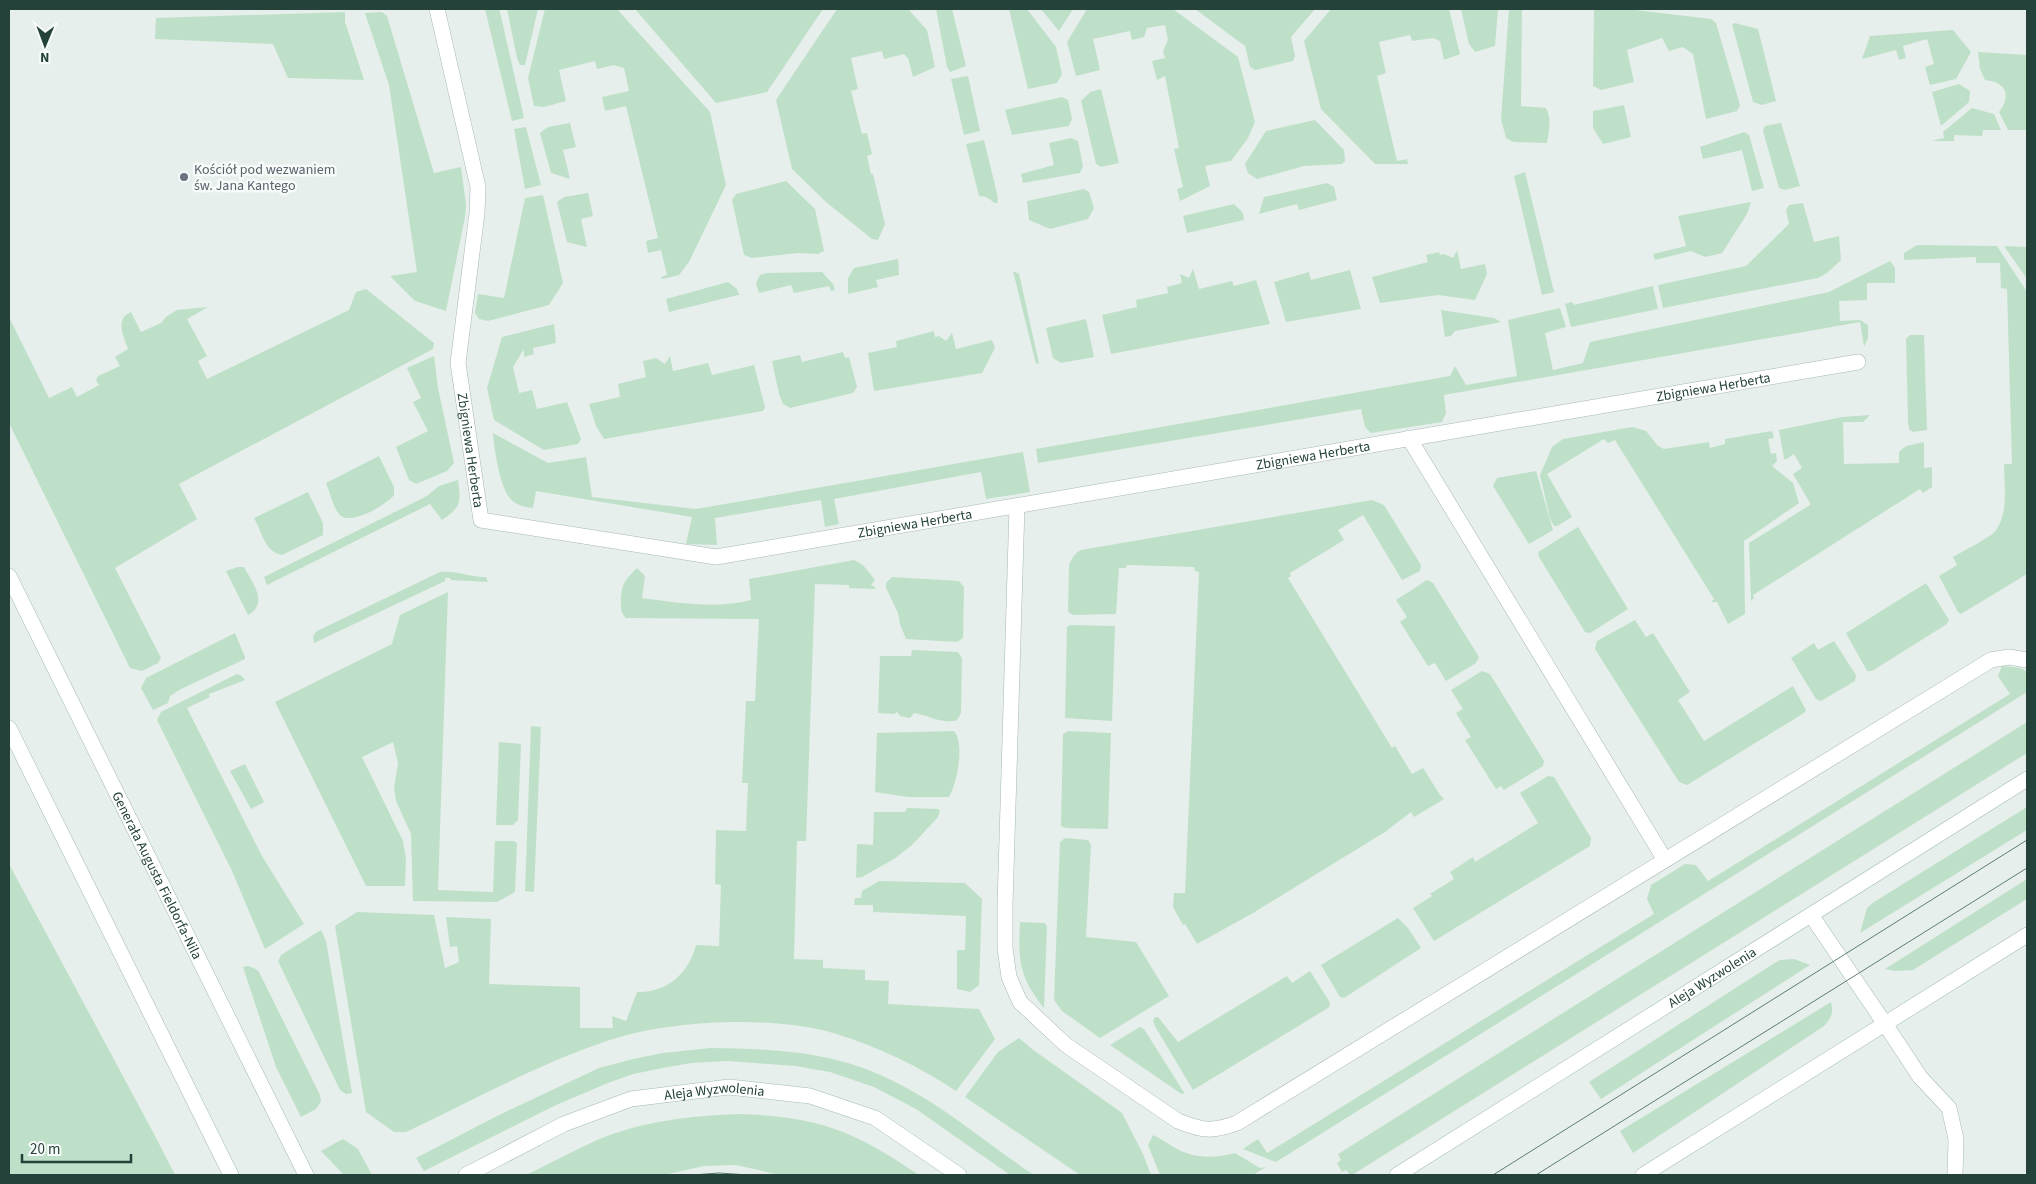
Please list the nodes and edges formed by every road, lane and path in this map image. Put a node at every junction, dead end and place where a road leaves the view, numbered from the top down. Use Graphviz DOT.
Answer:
graph roads {
  1 [pos="437,9"];
  2 [pos="1858,362"];
  3 [pos="1410,438"];
  4 [pos="1017,506"];
  5 [pos="9,576"];
  6 [pos="2027,660"];
  7 [pos="9,728"];
  8 [pos="2027,780"];
  9 [pos="1665,860"];
  10 [pos="1811,915"];
  11 [pos="2027,935"];
  12 [pos="1885,1024"];
  13 [pos="231,1175"];
  14 [pos="306,1175"];
  15 [pos="466,1175"];
  16 [pos="960,1175"];
  17 [pos="1397,1175"];
  18 [pos="1643,1175"];
  19 [pos="1955,1175"];
  1 -- 4 [label="street, Zbigniewa Herberta"];
  2 -- 3 [label="street, Zbigniewa Herberta"];
  3 -- 4 [label="street, Zbigniewa Herberta"];
  3 -- 9 [label="street"];
  4 -- 9 [label="street"];
  5 -- 14 [label="street, Generała Augusta Fieldorfa-Nila"];
  6 -- 9 [label="street"];
  7 -- 13 [label="street"];
  8 -- 10 [label="street, Aleja Wyzwolenia"];
  10 -- 12 [label="street"];
  10 -- 17 [label="street, Aleja Wyzwolenia"];
  11 -- 12 [label="street"];
  12 -- 18 [label="street"];
  12 -- 19 [label="street"];
  15 -- 16 [label="street, Aleja Wyzwolenia"];
}
